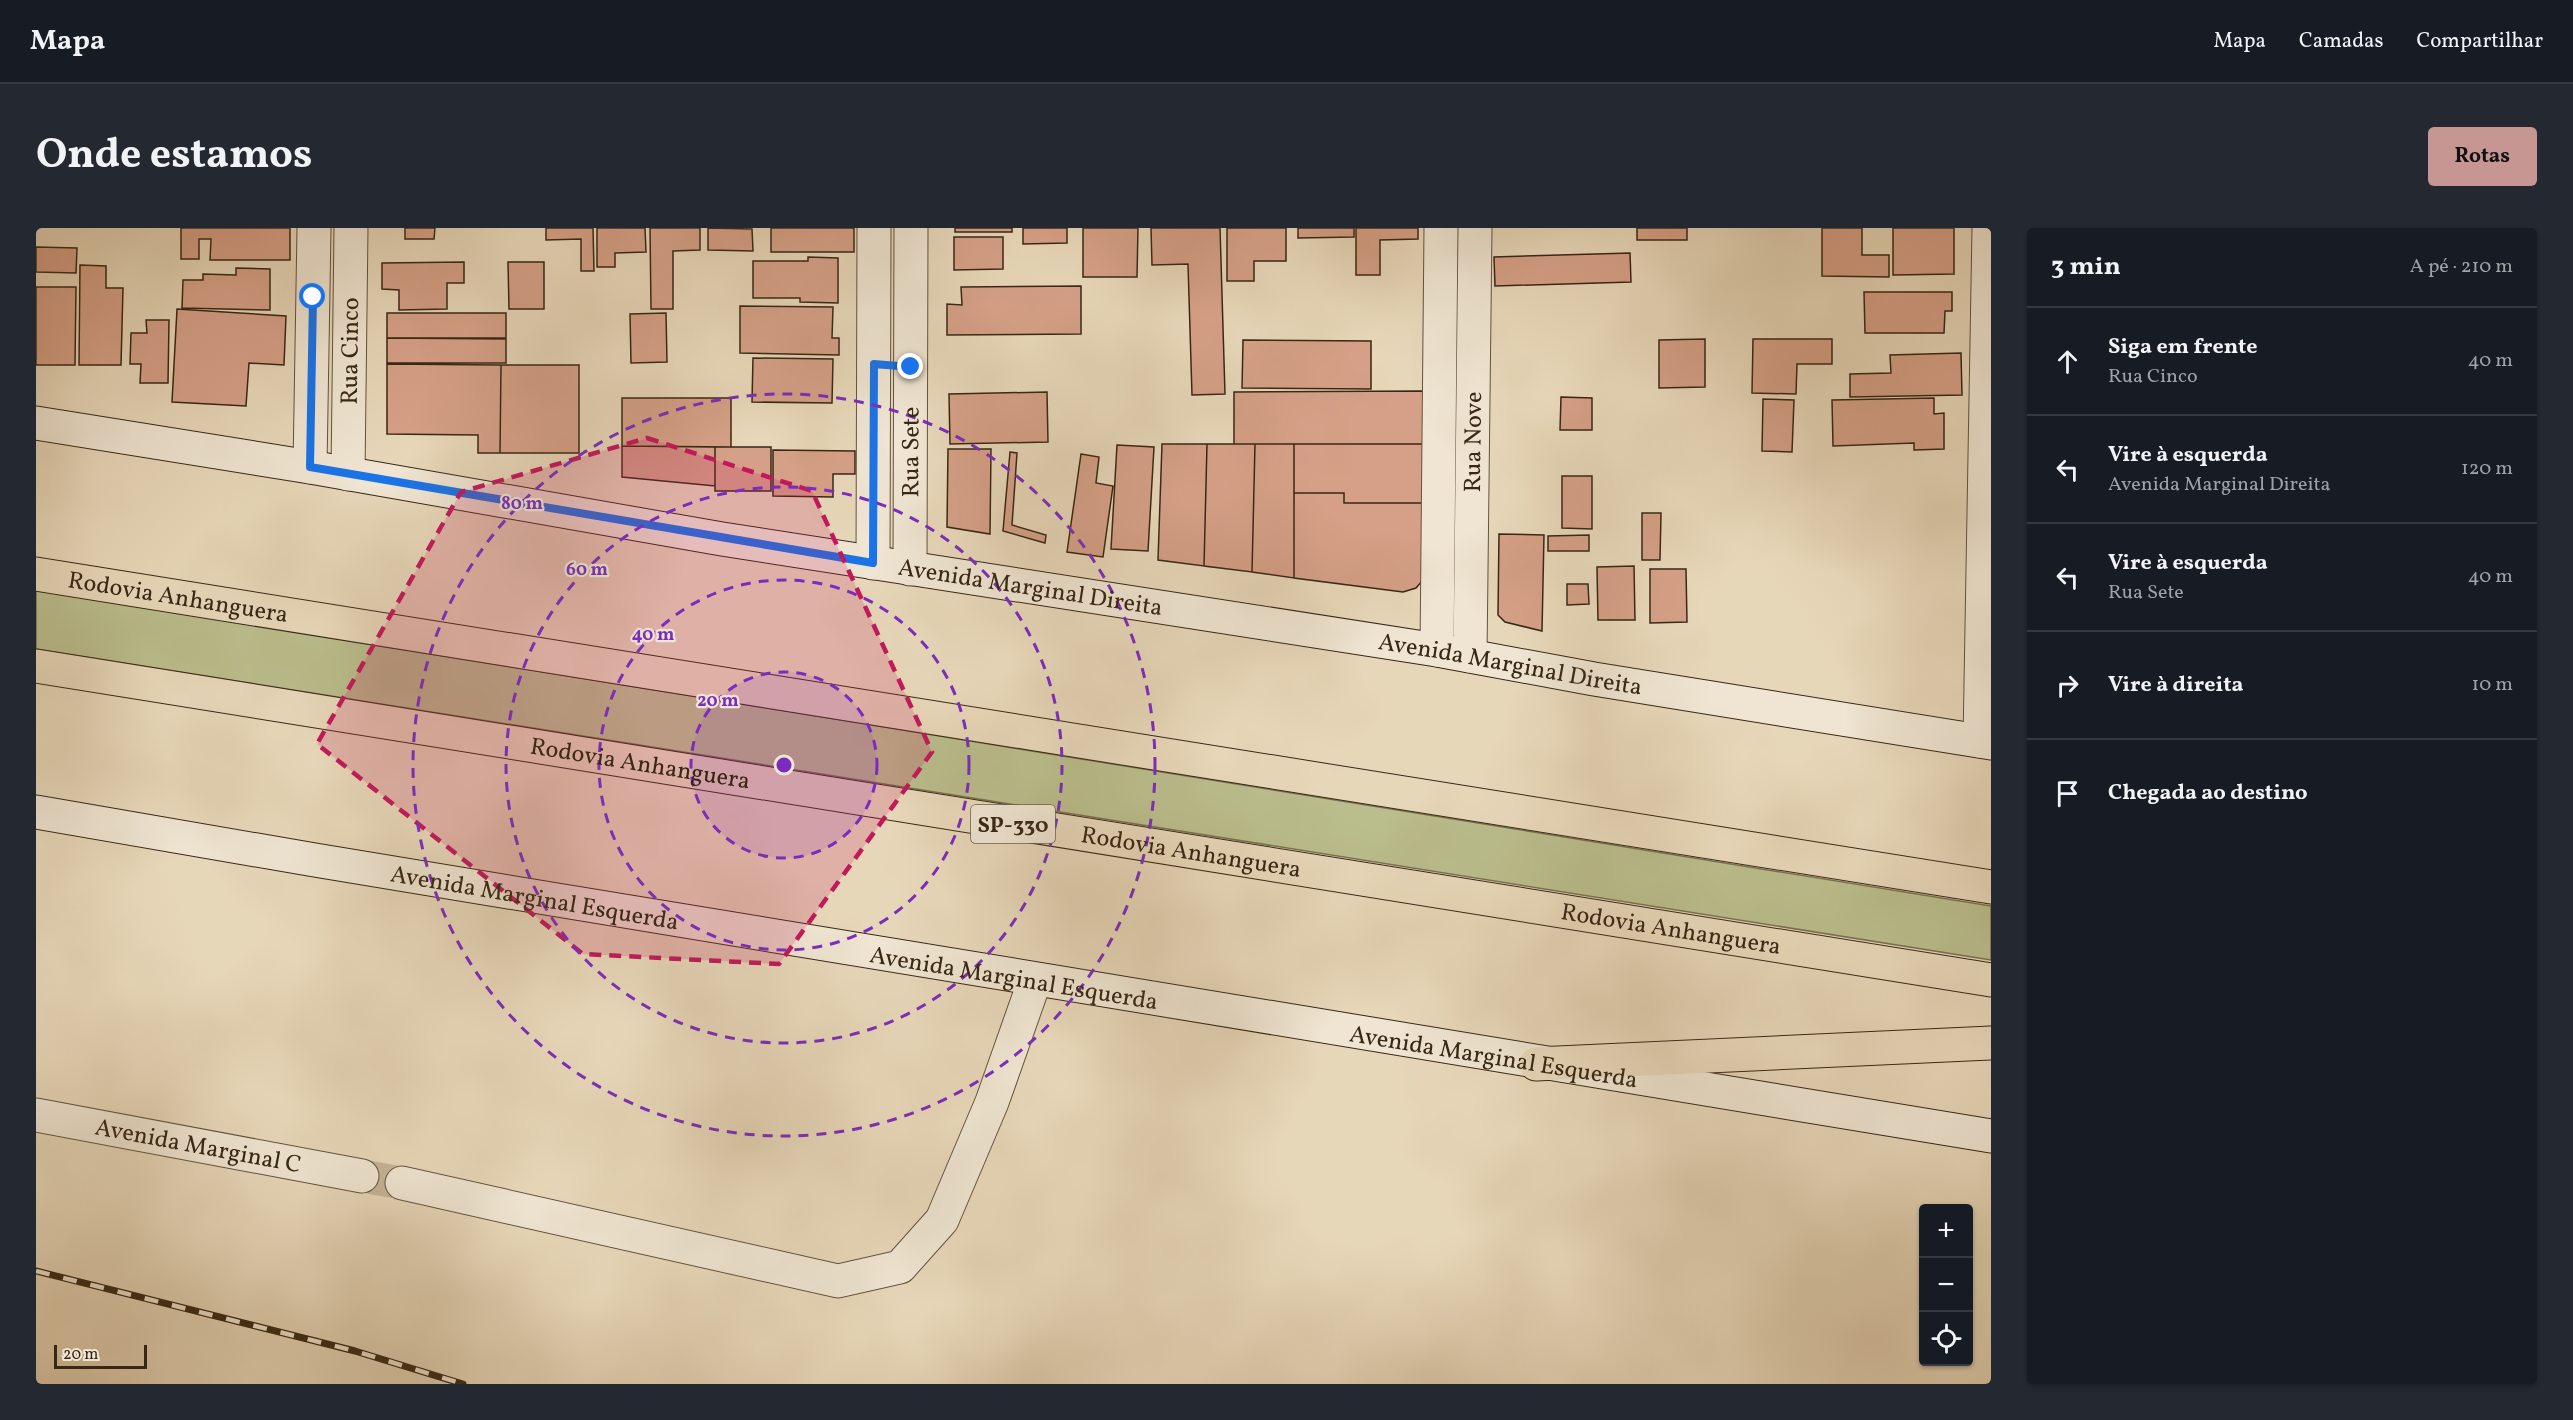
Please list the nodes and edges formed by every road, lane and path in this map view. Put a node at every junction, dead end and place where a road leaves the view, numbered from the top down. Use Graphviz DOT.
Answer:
graph roads {
  1 [pos="314,228"];
  2 [pos="351,228"];
  3 [pos="874,228"];
  4 [pos="911,228"];
  5 [pos="1440,228"];
  6 [pos="1475,228"];
  7 [pos="1989,228"];
  8 [pos="313,297"];
  9 [pos="350,298"];
  10 [pos="874,364"];
  11 [pos="911,367"];
  12 [pos="36,423"];
  13 [pos="310,467"];
  14 [pos="348,474"];
  15 [pos="873,563"];
  16 [pos="910,568"];
  17 [pos="36,574"];
  18 [pos="1437,650"];
  19 [pos="1470,656"];
  20 [pos="36,666"];
  21 [pos="1986,742"];
  22 [pos="36,812"];
  23 [pos="1991,887"];
  24 [pos="1035,980"];
  25 [pos="1991,980"];
  26 [pos="1991,1043"];
  27 [pos="1536,1064"];
  28 [pos="36,1115"];
  29 [pos="1991,1136"];
  30 [pos="362,1176"];
  31 [pos="402,1183"];
  1 -- 8 [label="main road, Rua Cinco"];
  2 -- 9 [label="main road, Rua Cinco"];
  3 -- 10 [label="main road, Rua Sete"];
  4 -- 11 [label="main road, Rua Sete"];
  5 -- 18 [label="main road, Rua Nove"];
  6 -- 19 [label="main road, Rua Nove"];
  7 -- 21 [label="main road"];
  8 -- 9 [label="main road"];
  8 -- 13 [label="main road, Rua Cinco"];
  9 -- 14 [label="main road, Rua Cinco"];
  10 -- 11 [label="main road"];
  10 -- 15 [label="main road, Rua Sete"];
  11 -- 16 [label="main road, Rua Sete"];
  12 -- 13 [label="main road, Avenida Marginal Direita"];
  13 -- 14 [label="main road, Avenida Marginal Direita"];
  14 -- 15 [label="main road, Avenida Marginal Direita"];
  15 -- 16 [label="main road, Avenida Marginal Direita"];
  16 -- 18 [label="main road, Avenida Marginal Direita"];
  17 -- 23 [label="highway, Rodovia Anhanguera"];
  18 -- 19 [label="main road, Avenida Marginal Direita"];
  19 -- 21 [label="main road, Avenida Marginal Direita"];
  20 -- 25 [label="highway, Rodovia Anhanguera / SP-330"];
  22 -- 24 [label="main road, Avenida Marginal Esquerda"];
  24 -- 27 [label="main road, Avenida Marginal Esquerda"];
  24 -- 31 [label="main road"];
  26 -- 27 [label="highway"];
  27 -- 29 [label="main road, Avenida Marginal Esquerda"];
  28 -- 30 [label="main road, Avenida Marginal C"];
}
